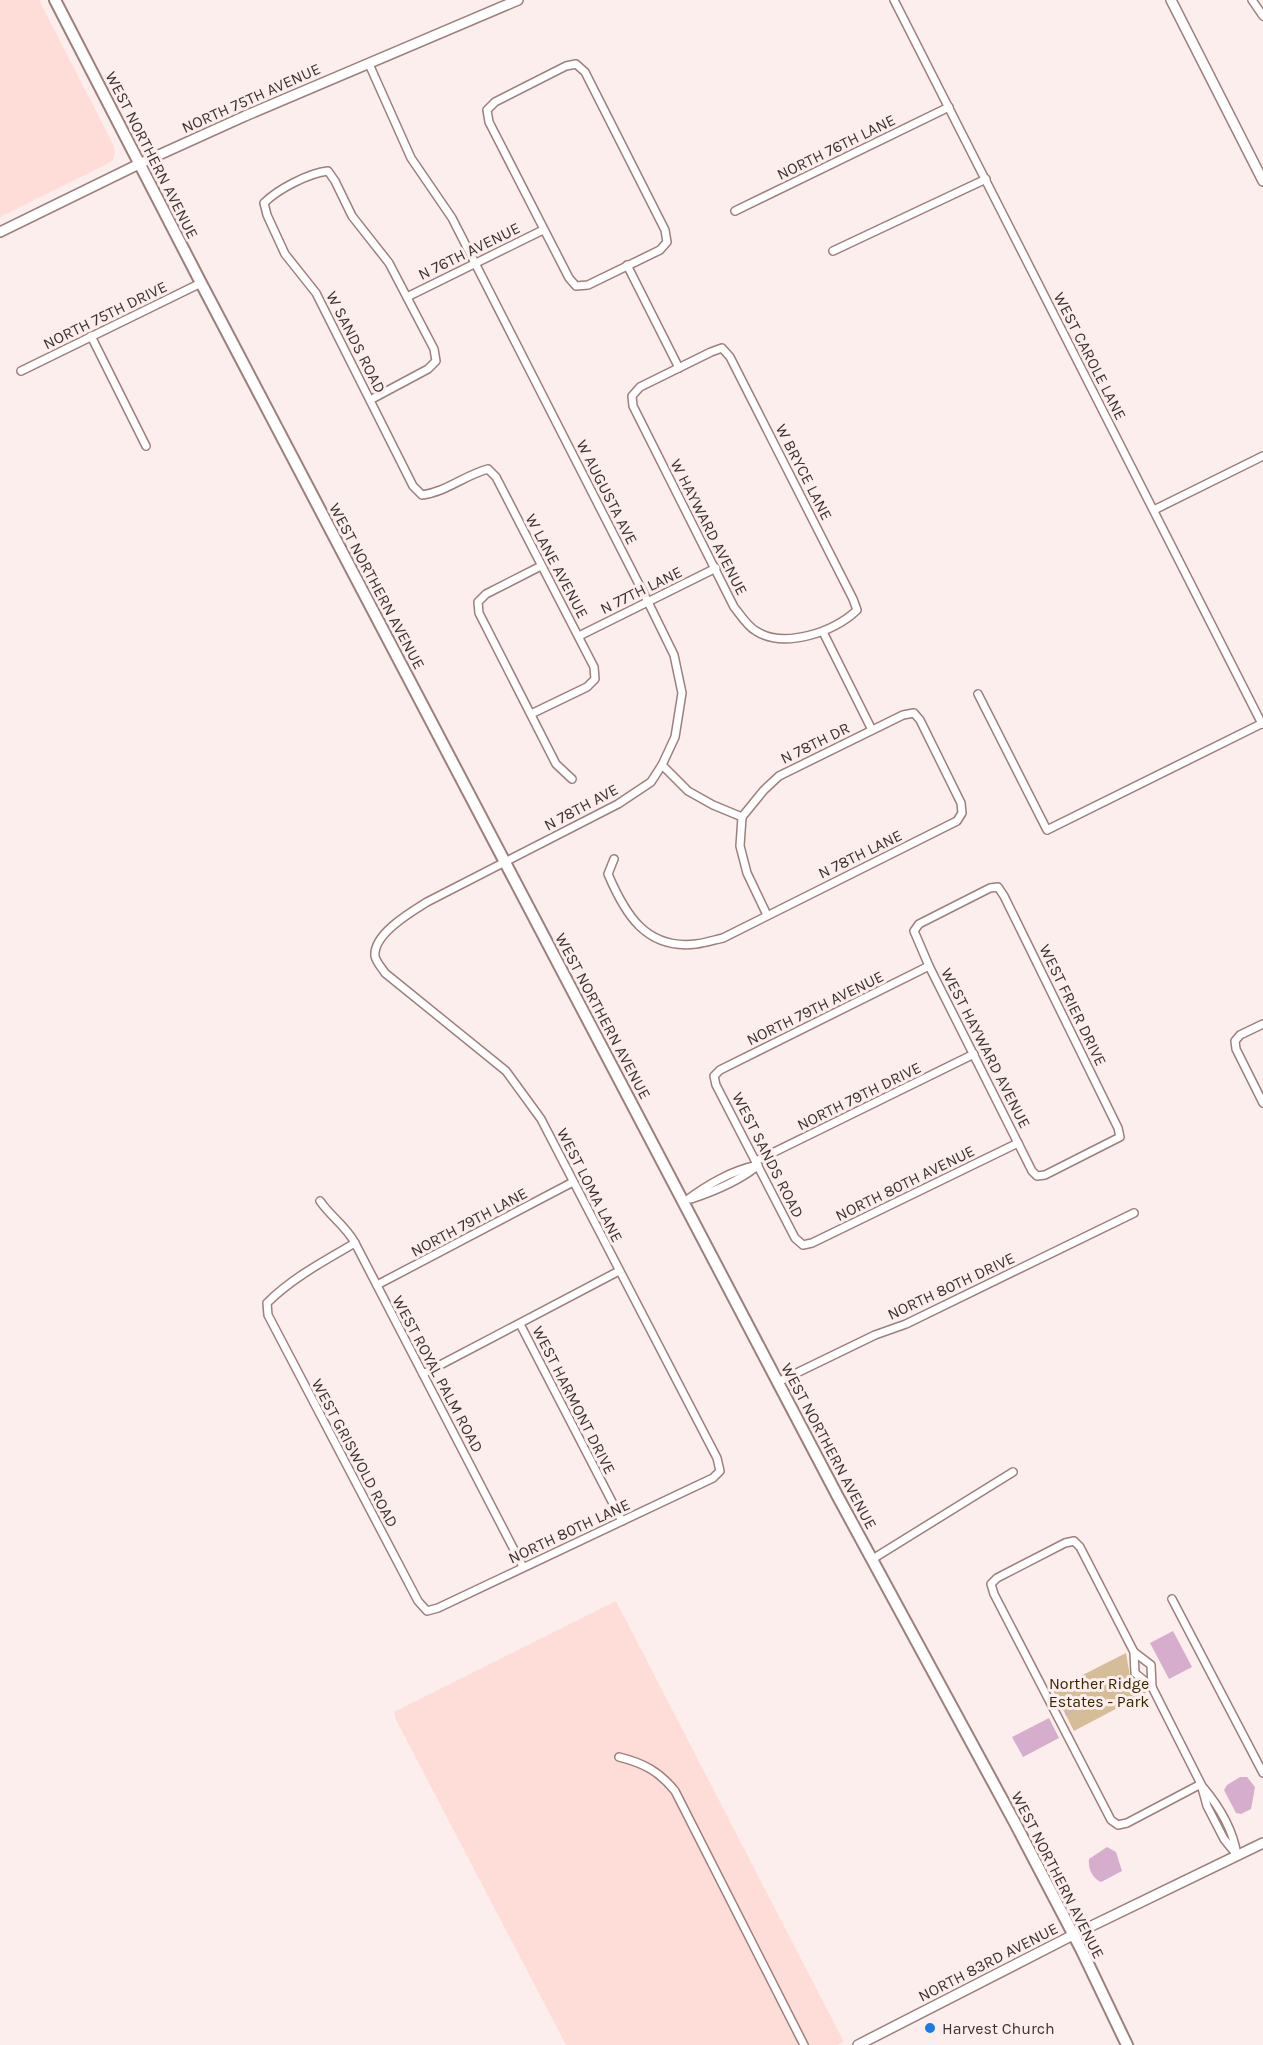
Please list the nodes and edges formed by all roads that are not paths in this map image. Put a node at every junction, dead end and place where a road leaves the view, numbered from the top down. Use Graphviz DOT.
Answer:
graph roads {
  1 [pos="54,0"];
  2 [pos="518,0"];
  3 [pos="894,0"];
  4 [pos="1171,0"];
  5 [pos="1252,0"];
  6 [pos="1263,15"];
  7 [pos="369,64"];
  8 [pos="949,106"];
  9 [pos="139,164"];
  10 [pos="986,179"];
  11 [pos="1263,181"];
  12 [pos="735,211"];
  13 [pos="543,230"];
  14 [pos="0,232"];
  15 [pos="833,251"];
  16 [pos="475,262"];
  17 [pos="627,265"];
  18 [pos="201,283"];
  19 [pos="408,297"];
  20 [pos="91,336"];
  21 [pos="679,368"];
  22 [pos="21,371"];
  23 [pos="370,400"];
  24 [pos="146,446"];
  25 [pos="1263,456"];
  26 [pos="488,469"];
  27 [pos="1154,510"];
  28 [pos="541,566"];
  29 [pos="716,568"];
  30 [pos="648,602"];
  31 [pos="857,610"];
  32 [pos="823,632"];
  33 [pos="579,636"];
  34 [pos="978,694"];
  35 [pos="531,714"];
  36 [pos="1262,724"];
  37 [pos="872,730"];
  38 [pos="662,765"];
  39 [pos="572,779"];
  40 [pos="962,813"];
  41 [pos="742,817"];
  42 [pos="614,859"];
  43 [pos="505,863"];
  44 [pos="767,915"];
  45 [pos="914,931"];
  46 [pos="929,966"];
  47 [pos="1263,1024"];
  48 [pos="974,1054"];
  49 [pos="714,1076"];
  50 [pos="1263,1103"];
  51 [pos="1018,1143"];
  52 [pos="757,1163"];
  53 [pos="731,1173"];
  54 [pos="1037,1176"];
  55 [pos="735,1181"];
  56 [pos="573,1182"];
  57 [pos="320,1201"];
  58 [pos="684,1202"];
  59 [pos="1134,1213"];
  60 [pos="355,1244"];
  61 [pos="802,1245"];
  62 [pos="619,1271"];
  63 [pos="377,1286"];
  64 [pos="520,1324"];
  65 [pos="423,1374"];
  66 [pos="778,1382"];
  67 [pos="720,1471"];
  68 [pos="1013,1472"];
  69 [pos="622,1521"];
  70 [pos="871,1560"];
  71 [pos="524,1567"];
  72 [pos="1172,1599"];
  73 [pos="427,1611"];
  74 [pos="1134,1652"];
  75 [pos="1152,1687"];
  76 [pos="619,1757"];
  77 [pos="1263,1773"];
  78 [pos="1201,1784"];
  79 [pos="1219,1809"];
  80 [pos="1211,1814"];
  81 [pos="1263,1844"];
  82 [pos="1237,1855"];
  83 [pos="1073,1935"];
  84 [pos="804,2045"];
  85 [pos="858,2045"];
  86 [pos="1127,2045"];
  1 -- 9 [label="main road, WEST NORTHERN AVENUE"];
  2 -- 7 [label="main road, NORTH 75TH AVENUE"];
  3 -- 8 [label="street, WEST CAROLE LANE"];
  4 -- 11 [label="main road"];
  5 -- 6 [label="street"];
  7 -- 9 [label="main road, NORTH 75TH AVENUE"];
  7 -- 16 [label="street, W AUGUSTA AVE"];
  8 -- 10 [label="street, WEST CAROLE LANE"];
  8 -- 12 [label="street, NORTH 76TH LANE"];
  9 -- 14 [label="main road, NORTH 75TH AVENUE"];
  9 -- 18 [label="main road, WEST NORTHERN AVENUE"];
  10 -- 15 [label="street"];
  10 -- 27 [label="street, WEST CAROLE LANE"];
  13 -- 16 [label="street, N 76TH AVENUE"];
  13 -- 17 [label="street"];
  13 -- 17 [label="street"];
  16 -- 19 [label="street, N 76TH AVENUE"];
  16 -- 30 [label="street, W AUGUSTA AVE"];
  17 -- 21 [label="street"];
  18 -- 20 [label="street, NORTH 75TH DRIVE"];
  18 -- 43 [label="main road, WEST NORTHERN AVENUE"];
  19 -- 23 [label="street"];
  19 -- 23 [label="street, W SANDS ROAD"];
  20 -- 22 [label="street, NORTH 75TH DRIVE"];
  20 -- 24 [label="street"];
  21 -- 29 [label="street, W HAYWARD AVENUE"];
  21 -- 31 [label="street, W BRYCE LANE"];
  23 -- 26 [label="street, W SANDS ROAD"];
  25 -- 27 [label="street"];
  26 -- 28 [label="street, W LANE AVENUE"];
  27 -- 36 [label="street, WEST CAROLE LANE"];
  28 -- 33 [label="street, W LANE AVENUE"];
  28 -- 35 [label="street"];
  29 -- 30 [label="street, N 77TH LANE"];
  29 -- 32 [label="street, W HAYWARD AVENUE"];
  30 -- 33 [label="street, N 77TH LANE"];
  30 -- 38 [label="street, W AUGUSTA AVE"];
  31 -- 32 [label="street, W HAYWARD AVENUE"];
  32 -- 37 [label="street"];
  33 -- 35 [label="street, W LANE AVENUE"];
  34 -- 36 [label="street"];
  35 -- 39 [label="street"];
  37 -- 40 [label="street, N 78TH DR"];
  37 -- 41 [label="street, N 78TH DR"];
  38 -- 41 [label="street"];
  38 -- 43 [label="street, N 78TH AVE"];
  40 -- 44 [label="street, N 78TH LANE"];
  41 -- 44 [label="street"];
  42 -- 44 [label="street"];
  43 -- 56 [label="street, WEST LOMA LANE"];
  43 -- 58 [label="main road, WEST NORTHERN AVENUE"];
  45 -- 46 [label="street, WEST HAYWARD AVENUE"];
  45 -- 54 [label="street, WEST FRIER DRIVE"];
  46 -- 48 [label="street, WEST HAYWARD AVENUE"];
  46 -- 49 [label="street, NORTH 79TH AVENUE"];
  47 -- 50 [label="street"];
  48 -- 51 [label="street, WEST HAYWARD AVENUE"];
  48 -- 52 [label="street, NORTH 79TH DRIVE"];
  49 -- 52 [label="street, WEST SANDS ROAD"];
  51 -- 54 [label="street, WEST HAYWARD AVENUE"];
  51 -- 61 [label="street, NORTH 80TH AVENUE"];
  52 -- 53 [label="street, NORTH 79TH DRIVE"];
  52 -- 55 [label="street, NORTH 79TH DRIVE"];
  52 -- 61 [label="street, WEST SANDS ROAD"];
  53 -- 55 [label="street"];
  53 -- 58 [label="street, NORTH 79TH DRIVE"];
  55 -- 58 [label="street, NORTH 79TH DRIVE"];
  56 -- 62 [label="street, WEST LOMA LANE"];
  56 -- 63 [label="street, NORTH 79TH LANE"];
  57 -- 60 [label="street, WEST ROYAL PALM ROAD"];
  58 -- 66 [label="main road, WEST NORTHERN AVENUE"];
  59 -- 66 [label="street, NORTH 80TH DRIVE"];
  60 -- 63 [label="street, WEST ROYAL PALM ROAD"];
  60 -- 73 [label="street, WEST GRISWOLD ROAD"];
  62 -- 64 [label="street"];
  62 -- 67 [label="street, WEST LOMA LANE"];
  63 -- 65 [label="street, WEST ROYAL PALM ROAD"];
  64 -- 65 [label="street"];
  64 -- 69 [label="street, WEST HARMONT DRIVE"];
  65 -- 71 [label="street, WEST ROYAL PALM ROAD"];
  66 -- 70 [label="main road, WEST NORTHERN AVENUE"];
  67 -- 69 [label="street, NORTH 80TH LANE"];
  68 -- 70 [label="street"];
  69 -- 71 [label="street, NORTH 80TH LANE"];
  70 -- 83 [label="main road, WEST NORTHERN AVENUE"];
  71 -- 73 [label="street, NORTH 80TH LANE"];
  72 -- 77 [label="street"];
  74 -- 75 [label="street"];
  74 -- 75 [label="street"];
  74 -- 78 [label="street"];
  75 -- 78 [label="street"];
  76 -- 84 [label="street"];
  78 -- 79 [label="street"];
  78 -- 80 [label="street"];
  79 -- 80 [label="street"];
  79 -- 82 [label="street"];
  80 -- 82 [label="street"];
  81 -- 82 [label="main road, NORTH 83RD AVENUE"];
  82 -- 83 [label="main road, NORTH 83RD AVENUE"];
  83 -- 85 [label="main road, NORTH 83RD AVENUE"];
  83 -- 86 [label="main road, WEST NORTHERN AVENUE"];
}
